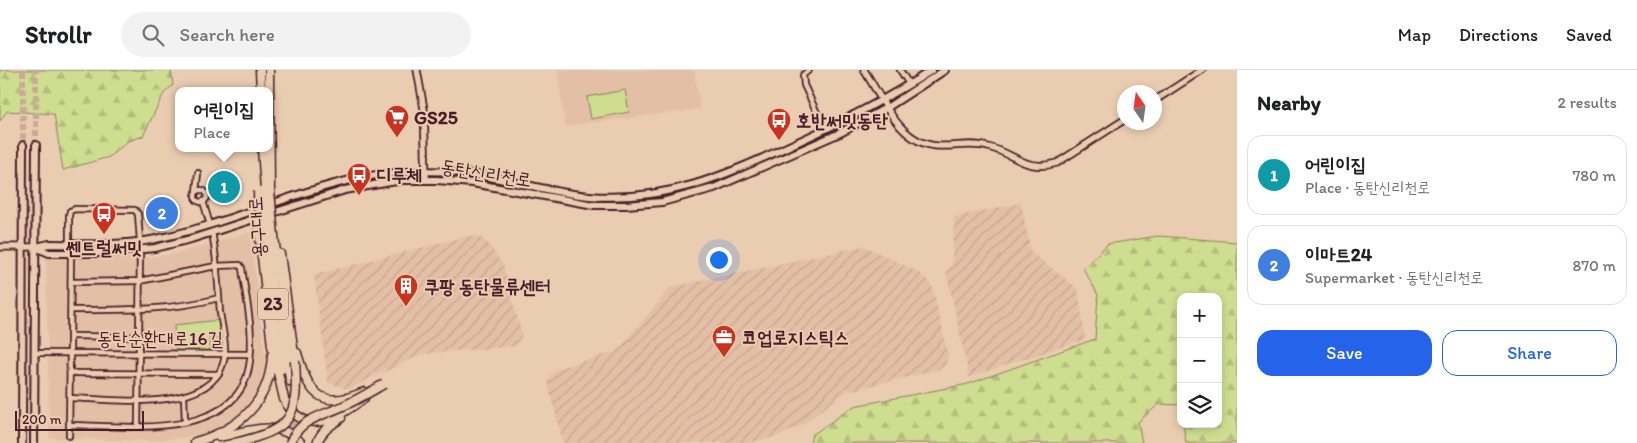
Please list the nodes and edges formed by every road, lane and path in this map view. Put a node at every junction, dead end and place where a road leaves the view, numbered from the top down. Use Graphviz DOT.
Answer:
graph roads {
  1 [pos="260,70"];
  2 [pos="269,70"];
  3 [pos="417,70"];
  4 [pos="809,70"];
  5 [pos="864,70"];
  6 [pos="900,70"];
  7 [pos="932,70"];
  8 [pos="945,70"];
  9 [pos="1202,70"];
  10 [pos="909,84"];
  11 [pos="261,87"];
  12 [pos="268,87"];
  13 [pos="1162,96"];
  14 [pos="884,100"];
  15 [pos="888,107"];
  16 [pos="1117,124"];
  17 [pos="826,130"];
  18 [pos="24,145"];
  19 [pos="36,145"];
  20 [pos="263,152"];
  21 [pos="266,152"];
  22 [pos="266,165"];
  23 [pos="426,171"];
  24 [pos="198,173"];
  25 [pos="426,180"];
  26 [pos="198,182"];
  27 [pos="202,190"];
  28 [pos="267,190"];
  29 [pos="196,193"];
  30 [pos="202,201"];
  31 [pos="210,225"];
  32 [pos="269,227"];
  33 [pos="212,232"];
  34 [pos="140,241"];
  35 [pos="69,244"];
  36 [pos="0,247"];
  37 [pos="23,247"];
  38 [pos="35,247"];
  39 [pos="140,250"];
  40 [pos="72,253"];
  41 [pos="216,266"];
  42 [pos="139,281"];
  43 [pos="71,282"];
  44 [pos="219,298"];
  45 [pos="71,310"];
  46 [pos="139,310"];
  47 [pos="290,333"];
  48 [pos="70,336"];
  49 [pos="139,337"];
  50 [pos="272,346"];
  51 [pos="35,353"];
  52 [pos="70,353"];
  53 [pos="138,353"];
  54 [pos="224,354"];
  55 [pos="250,354"];
  56 [pos="70,372"];
  57 [pos="138,373"];
  58 [pos="219,374"];
  59 [pos="287,381"];
  60 [pos="384,384"];
  61 [pos="184,396"];
  62 [pos="70,398"];
  63 [pos="138,399"];
  64 [pos="185,422"];
  65 [pos="70,424"];
  66 [pos="138,426"];
  67 [pos="69,436"];
  68 [pos="191,442"];
  69 [pos="22,443"];
  70 [pos="34,443"];
  71 [pos="235,443"];
  72 [pos="290,443"];
  73 [pos="301,443"];
  74 [pos="317,443"];
  1 -- 11 [label="highway"];
  2 -- 12 [label="highway, 용구대로 / 23"];
  3 -- 23 [label="street"];
  4 -- 17 [label="street"];
  5 -- 14 [label="street"];
  6 -- 10 [label="street"];
  7 -- 10 [label="main road, 동탄신리천로"];
  8 -- 15 [label="main road, 동탄신리천로"];
  9 -- 13 [label="street"];
  10 -- 14 [label="main road, 동탄신리천로"];
  14 -- 15 [label="street"];
  14 -- 17 [label="main road, 동탄신리천로"];
  15 -- 16 [label="street"];
  15 -- 25 [label="main road, 동탄신리천로"];
  17 -- 23 [label="main road, 동탄신리천로"];
  18 -- 37 [label="main road"];
  19 -- 38 [label="main road"];
  20 -- 22 [label="highway, 용구대로 / 23"];
  21 -- 22 [label="highway, 용구대로 / 23"];
  22 -- 28 [label="highway"];
  22 -- 28 [label="highway, 용구대로 / 23"];
  23 -- 25 [label="street"];
  23 -- 31 [label="main road, 동탄신리천로"];
  24 -- 26 [label="street"];
  25 -- 33 [label="main road, 동탄신리천로"];
  26 -- 27 [label="street"];
  26 -- 29 [label="street"];
  27 -- 29 [label="street"];
  27 -- 30 [label="street"];
  28 -- 32 [label="highway, bridge"];
  28 -- 32 [label="highway, 용구대로 / 23, bridge"];
  29 -- 30 [label="street"];
  30 -- 31 [label="street"];
  31 -- 33 [label="main road"];
  31 -- 34 [label="main road, 동탄신리천로"];
  32 -- 47 [label="highway"];
  32 -- 50 [label="highway"];
  32 -- 59 [label="highway, 용구대로 / 23"];
  33 -- 39 [label="main road, 동탄신리천로"];
  33 -- 41 [label="street"];
  34 -- 35 [label="main road, 동탄신리천로"];
  34 -- 35 [label="street"];
  35 -- 38 [label="main road, 동탄신리천로"];
  36 -- 37 [label="street"];
  37 -- 38 [label="street"];
  37 -- 69 [label="main road"];
  38 -- 40 [label="main road, 동탄신리천로"];
  38 -- 51 [label="main road"];
  39 -- 40 [label="main road, 동탄신리천로"];
  39 -- 42 [label="street"];
  40 -- 43 [label="street, 동탄순환대로16길"];
  41 -- 42 [label="street"];
  41 -- 44 [label="street"];
  41 -- 55 [label="street"];
  42 -- 43 [label="street"];
  42 -- 46 [label="street"];
  43 -- 45 [label="street, 동탄순환대로16길"];
  44 -- 46 [label="street, 동탄순환대로16길"];
  44 -- 54 [label="street"];
  45 -- 46 [label="street, 동탄순환대로16길"];
  45 -- 48 [label="street, 동탄순환대로16길"];
  46 -- 49 [label="street"];
  47 -- 60 [label="highway"];
  47 -- 71 [label="highway, bridge"];
  48 -- 49 [label="street"];
  48 -- 52 [label="street, 동탄순환대로16길"];
  49 -- 53 [label="street"];
  50 -- 60 [label="highway"];
  50 -- 68 [label="highway"];
  51 -- 52 [label="street, 동탄순환대로16길"];
  51 -- 70 [label="main road"];
  52 -- 53 [label="street, 동탄순환대로16길"];
  52 -- 56 [label="street, 동탄순환대로16길"];
  53 -- 54 [label="street, 동탄순환대로16길"];
  53 -- 57 [label="street"];
  54 -- 55 [label="street, 동탄순환대로16길"];
  54 -- 58 [label="street"];
  55 -- 64 [label="street"];
  56 -- 57 [label="street"];
  56 -- 62 [label="street, 동탄순환대로16길"];
  57 -- 58 [label="street"];
  57 -- 63 [label="street"];
  58 -- 61 [label="street"];
  60 -- 72 [label="highway, bridge"];
  60 -- 74 [label="highway"];
  61 -- 63 [label="street"];
  61 -- 64 [label="street"];
  62 -- 63 [label="street"];
  62 -- 65 [label="street, 동탄순환대로16길"];
  63 -- 66 [label="street"];
  64 -- 66 [label="street"];
  65 -- 66 [label="street"];
  65 -- 67 [label="street, 동탄순환대로16길"];
  68 -- 73 [label="highway"];
}
